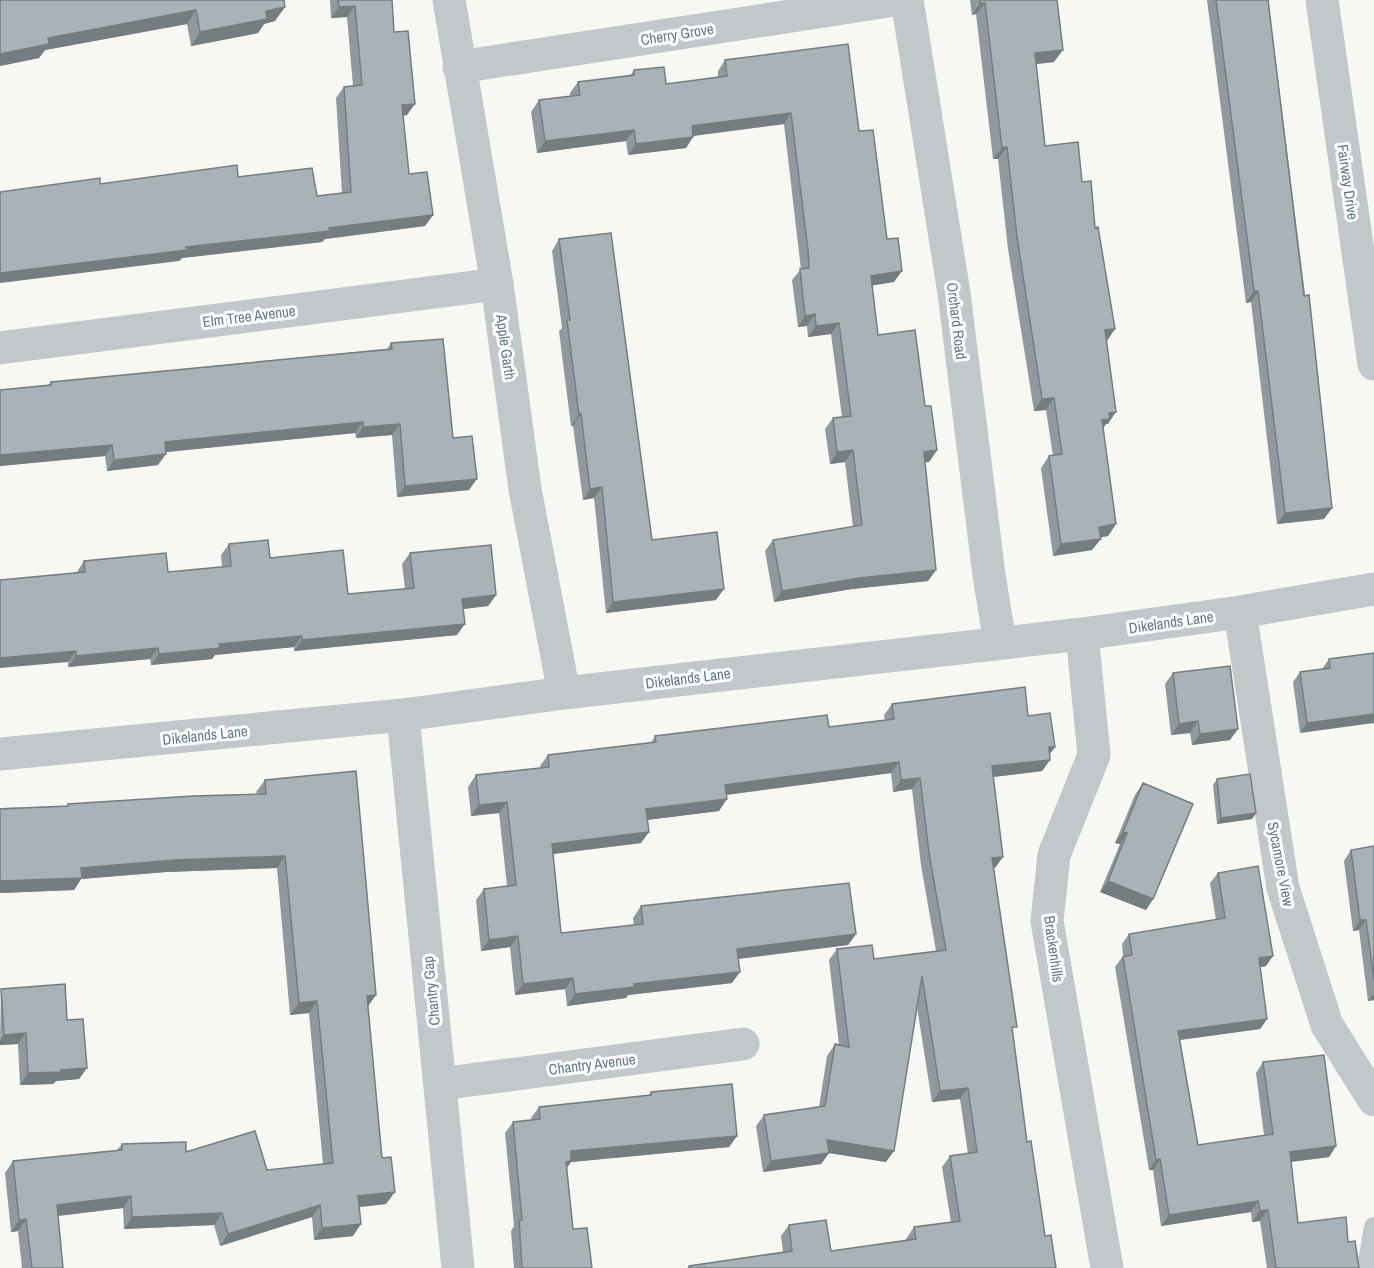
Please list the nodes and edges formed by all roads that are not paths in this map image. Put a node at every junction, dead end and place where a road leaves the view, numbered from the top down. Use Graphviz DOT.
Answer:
graph roads {
  1 [pos="449,0"];
  2 [pos="896,0"];
  3 [pos="908,0"];
  4 [pos="1322,0"];
  5 [pos="459,68"];
  6 [pos="497,284"];
  7 [pos="0,348"];
  8 [pos="1374,364"];
  9 [pos="1374,589"];
  10 [pos="1240,612"];
  11 [pos="1082,634"];
  12 [pos="1000,643"];
  13 [pos="564,693"];
  14 [pos="403,715"];
  15 [pos="0,754"];
  16 [pos="743,1044"];
  17 [pos="440,1084"];
  18 [pos="1374,1100"];
  19 [pos="1374,1227"];
  20 [pos="458,1268"];
  21 [pos="1107,1268"];
  22 [pos="1367,1268"];
  1 -- 5 [label="street, Apple Garth"];
  2 -- 5 [label="street, Cherry Grove"];
  3 -- 12 [label="street, Orchard Road"];
  4 -- 8 [label="street, Fairway Drive"];
  5 -- 6 [label="street, Apple Garth"];
  6 -- 7 [label="street, Elm Tree Avenue"];
  6 -- 13 [label="street, Apple Garth"];
  9 -- 10 [label="street, Dikelands Lane"];
  10 -- 11 [label="street, Dikelands Lane"];
  10 -- 18 [label="street, Sycamore View"];
  11 -- 12 [label="street, Dikelands Lane"];
  11 -- 21 [label="street, Brackenhills"];
  12 -- 13 [label="street, Dikelands Lane"];
  13 -- 14 [label="street, Dikelands Lane"];
  14 -- 15 [label="street, Dikelands Lane"];
  14 -- 17 [label="street, Chantry Gap"];
  16 -- 17 [label="street, Chantry Avenue"];
  17 -- 20 [label="street, Chantry Gap"];
  19 -- 22 [label="lane"];
}
